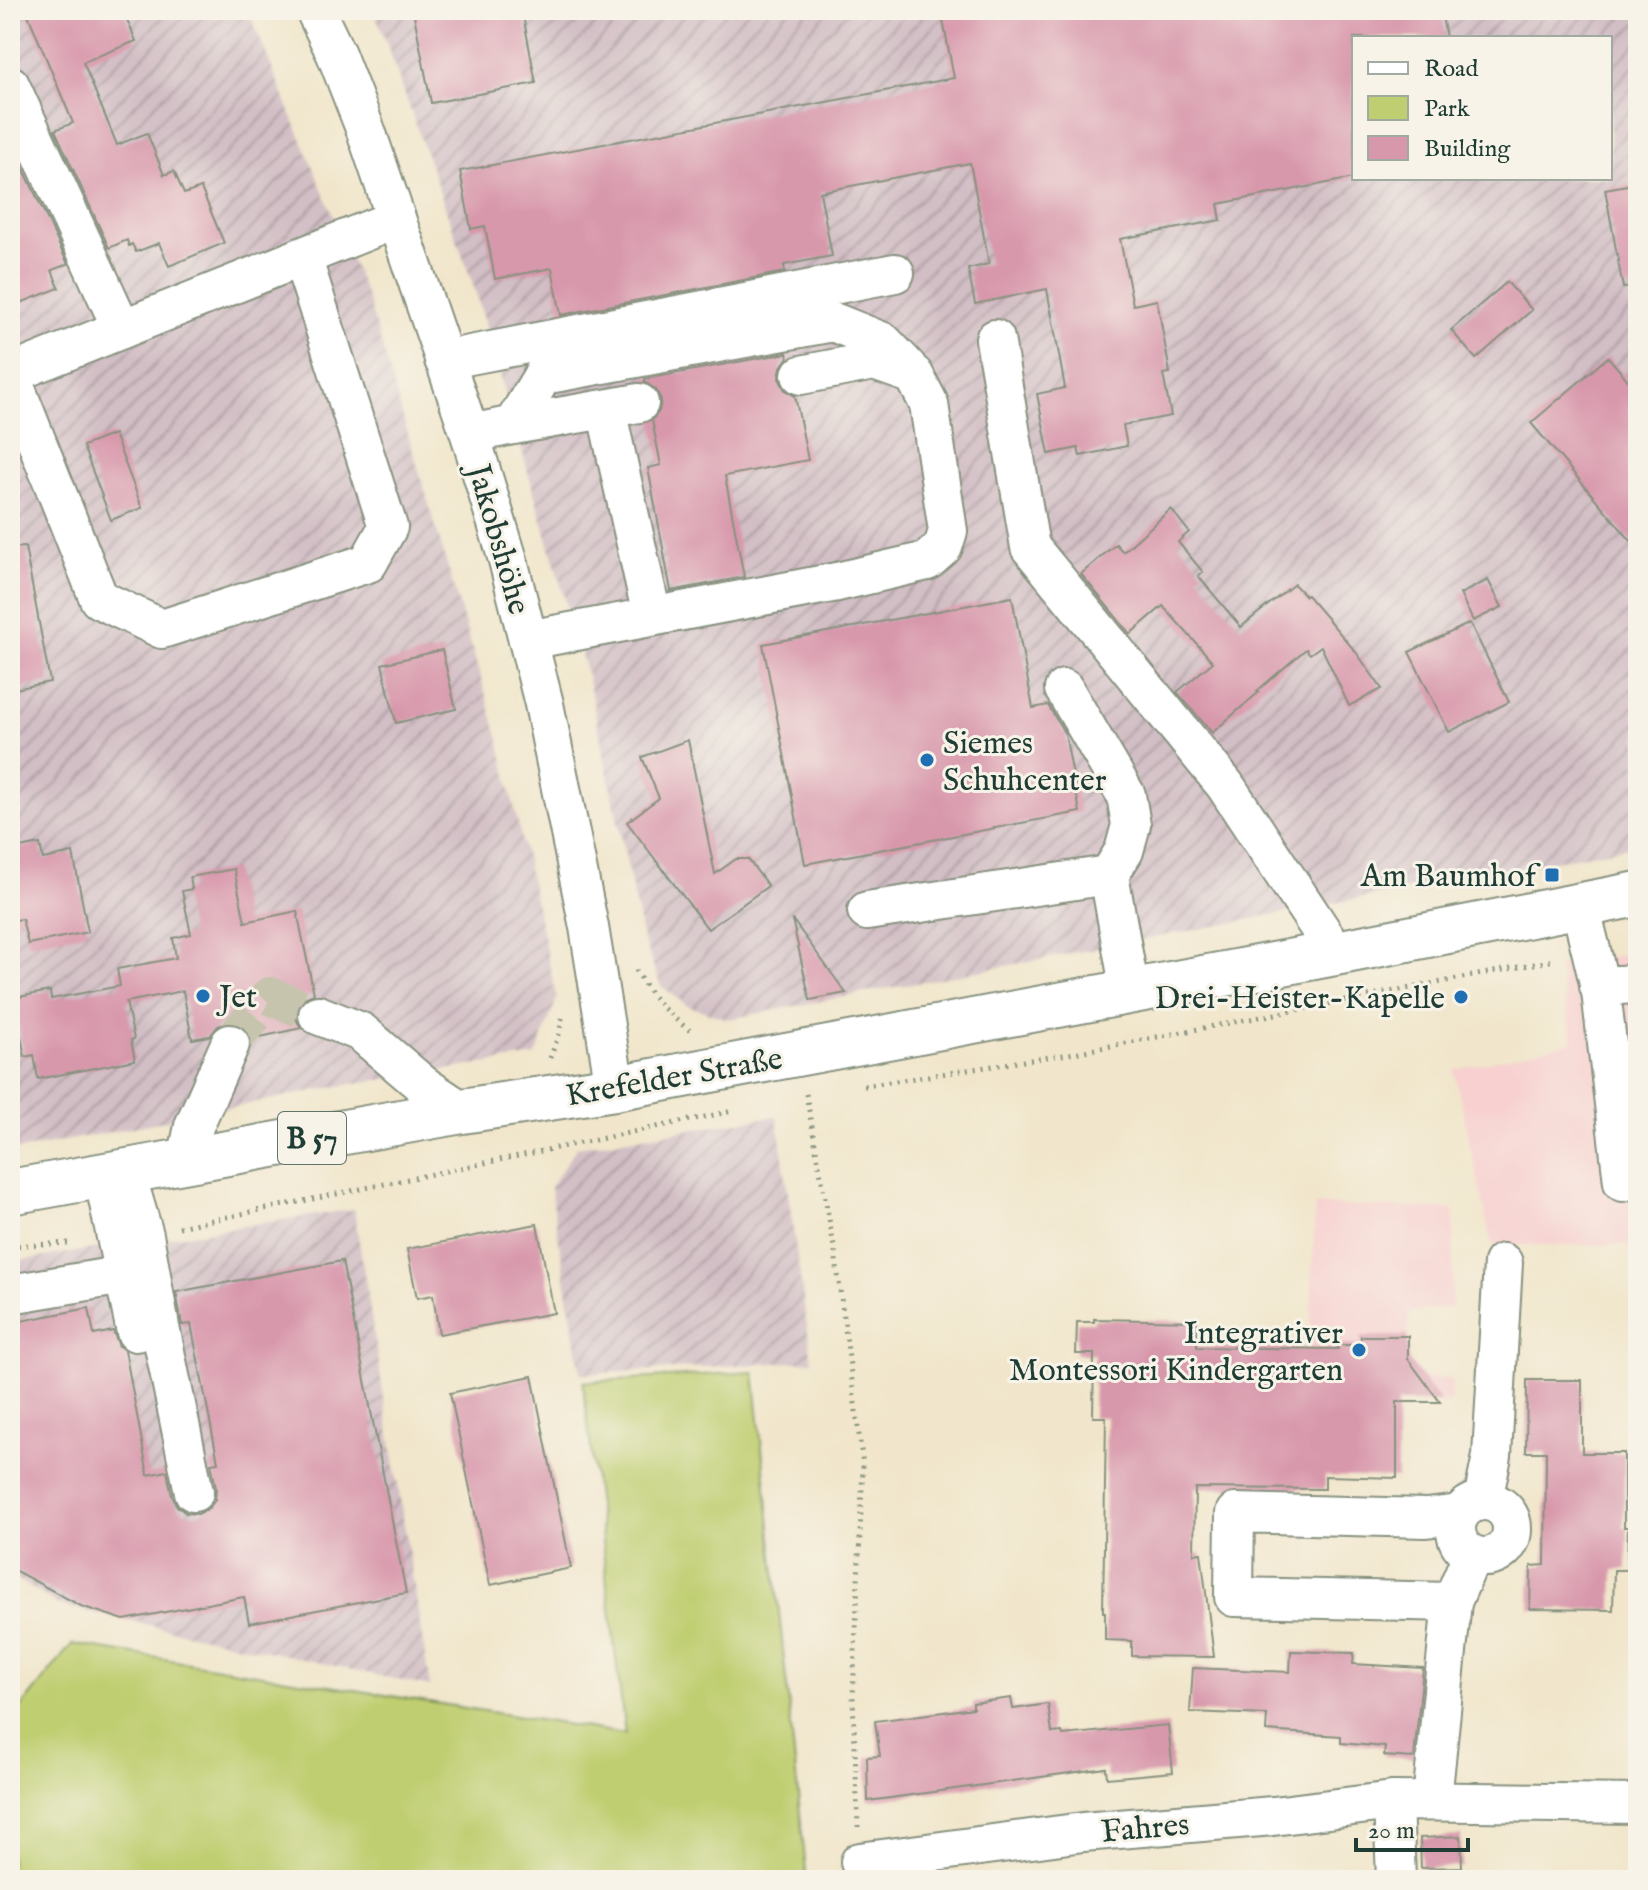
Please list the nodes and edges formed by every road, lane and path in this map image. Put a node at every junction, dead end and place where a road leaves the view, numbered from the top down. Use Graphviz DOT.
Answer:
graph roads {
  1 [pos="315,10"];
  2 [pos="10,85"];
  3 [pos="396,219"];
  4 [pos="302,257"];
  5 [pos="895,273"];
  6 [pos="122,329"];
  7 [pos="995,339"];
  8 [pos="444,360"];
  9 [pos="10,374"];
  10 [pos="801,375"];
  11 [pos="914,375"];
  12 [pos="513,425"];
  13 [pos="470,434"];
  14 [pos="652,616"];
  15 [pos="528,640"];
  16 [pos="1064,689"];
  17 [pos="1109,875"];
  18 [pos="1638,894"];
  19 [pos="1580,905"];
  20 [pos="867,911"];
  21 [pos="1336,953"];
  22 [pos="1595,969"];
  23 [pos="1638,984"];
  24 [pos="1130,992"];
  25 [pos="318,1015"];
  26 [pos="230,1044"];
  27 [pos="802,1075"];
  28 [pos="615,1088"];
  29 [pos="853,1088"];
  30 [pos="793,1098"];
  31 [pos="737,1110"];
  32 [pos="462,1111"];
  33 [pos="187,1160"];
  34 [pos="114,1173"];
  35 [pos="1623,1182"];
  36 [pos="10,1192"];
  37 [pos="10,1246"];
  38 [pos="128,1250"];
  39 [pos="1503,1263"];
  40 [pos="10,1294"];
  41 [pos="161,1452"];
  42 [pos="194,1492"];
  43 [pos="1472,1507"];
  44 [pos="1472,1555"];
  45 [pos="1452,1602"];
  46 [pos="1432,1800"];
  47 [pos="1393,1801"];
  48 [pos="1638,1804"];
  49 [pos="860,1862"];
  50 [pos="1396,1880"];
  1 -- 3 [label="street, Jakobshöhe"];
  2 -- 6 [label="street"];
  3 -- 4 [label="street"];
  3 -- 8 [label="street, Jakobshöhe"];
  4 -- 6 [label="street"];
  4 -- 9 [label="street"];
  5 -- 8 [label="street"];
  6 -- 9 [label="street"];
  7 -- 21 [label="street"];
  8 -- 13 [label="street, Jakobshöhe"];
  10 -- 11 [label="street"];
  11 -- 12 [label="street"];
  11 -- 14 [label="street"];
  12 -- 13 [label="street"];
  12 -- 14 [label="street"];
  13 -- 15 [label="street, Jakobshöhe"];
  14 -- 15 [label="street"];
  15 -- 28 [label="street, Jakobshöhe"];
  16 -- 17 [label="street"];
  17 -- 20 [label="street"];
  17 -- 24 [label="street"];
  18 -- 19 [label="main road, Krefelder Straße / B 57"];
  19 -- 21 [label="main road, Krefelder Straße / B 57"];
  19 -- 22 [label="street"];
  21 -- 24 [label="main road, Krefelder Straße / B 57"];
  22 -- 23 [label="street"];
  22 -- 29 [label="path"];
  22 -- 35 [label="street"];
  24 -- 27 [label="main road, Krefelder Straße / B 57"];
  25 -- 32 [label="street"];
  26 -- 33 [label="street"];
  27 -- 28 [label="main road, Krefelder Straße / B 57"];
  27 -- 30 [label="path"];
  27 -- 49 [label="path"];
  28 -- 32 [label="main road, Krefelder Straße / B 57"];
  31 -- 38 [label="path"];
  32 -- 33 [label="main road, Krefelder Straße / B 57"];
  33 -- 34 [label="main road, Krefelder Straße / B 57"];
  34 -- 36 [label="main road, Krefelder Straße / B 57"];
  34 -- 38 [label="street"];
  37 -- 38 [label="path"];
  38 -- 40 [label="street"];
  38 -- 41 [label="street"];
  38 -- 42 [label="street"];
  39 -- 43 [label="street"];
  43 -- 44 [label="street"];
  43 -- 44 [label="street"];
  43 -- 45 [label="street"];
  44 -- 45 [label="street"];
  45 -- 46 [label="street"];
  46 -- 47 [label="street, Fahres"];
  46 -- 48 [label="street, Fahres"];
  47 -- 49 [label="street, Fahres"];
  47 -- 50 [label="street"];
}
